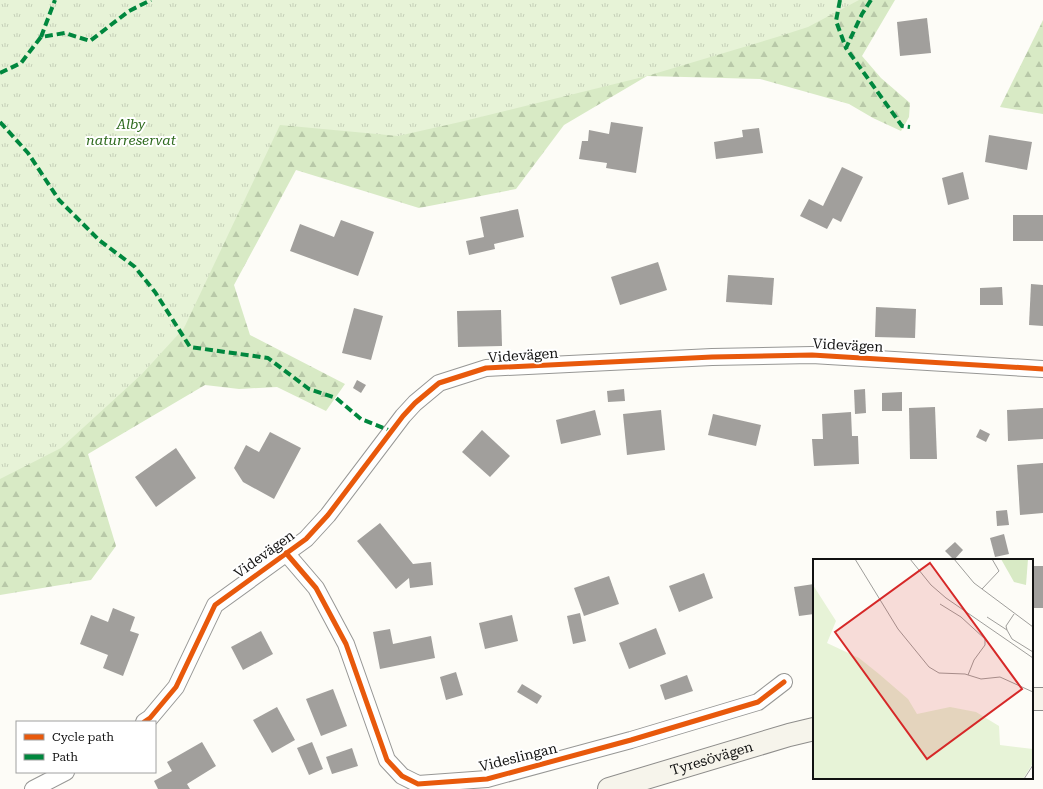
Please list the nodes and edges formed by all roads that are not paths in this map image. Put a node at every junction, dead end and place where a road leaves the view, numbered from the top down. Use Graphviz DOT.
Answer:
graph roads {
  1 [pos="1043,369"];
  2 [pos="286,553"];
  3 [pos="784,682"];
  4 [pos="146,721"];
  5 [pos="813,729"];
  6 [pos="64,773"];
  7 [pos="33,789"];
  8 [pos="609,789"];
  1 -- 2 [label="street, Videvägen"];
  2 -- 3 [label="street, Videslingan"];
  2 -- 4 [label="street, Videvägen"];
  5 -- 8 [label="main road, Tyresövägen"];
  6 -- 7 [label="street"];
}
